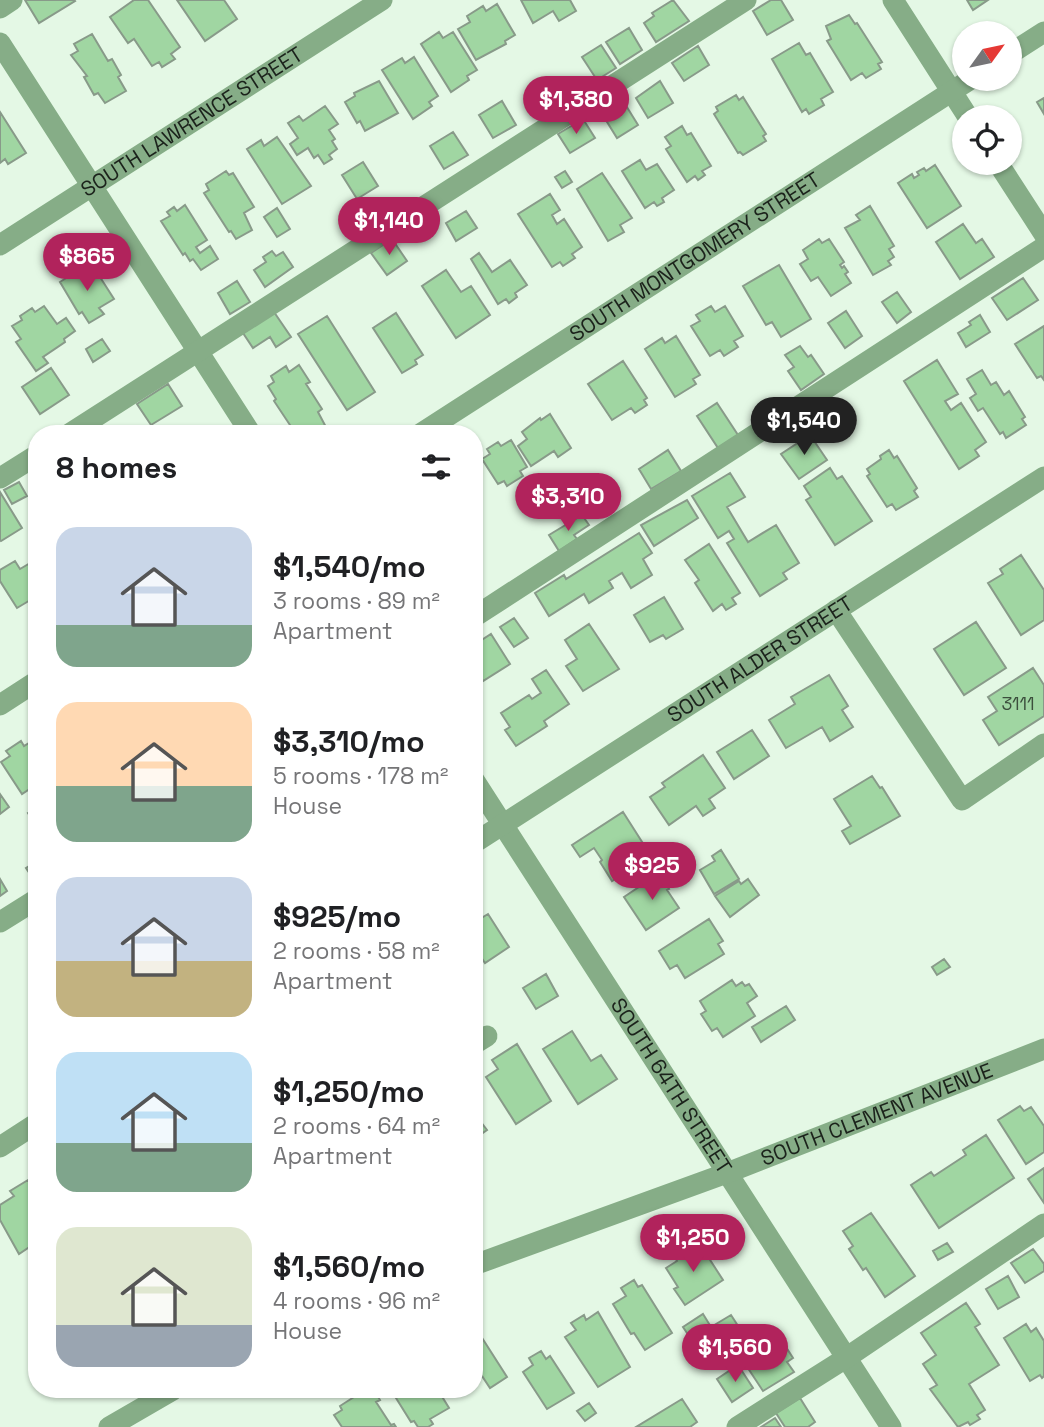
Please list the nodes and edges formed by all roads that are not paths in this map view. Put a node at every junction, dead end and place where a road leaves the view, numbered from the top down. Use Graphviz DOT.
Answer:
graph roads {
  1 [pos="12,0"];
  2 [pos="382,0"];
  3 [pos="746,0"];
  4 [pos="892,0"];
  5 [pos="0,8"];
  6 [pos="1044,32"];
  7 [pos="0,43"];
  8 [pos="1022,46"];
  9 [pos="952,91"];
  10 [pos="961,105"];
  11 [pos="1006,175"];
  12 [pos="91,186"];
  13 [pos="1044,234"];
  14 [pos="0,245"];
  15 [pos="1044,247"];
  16 [pos="198,351"];
  17 [pos="83,425"];
  18 [pos="245,425"];
  19 [pos="434,425"];
  20 [pos="28,461"];
  21 [pos="1044,477"];
  22 [pos="0,478"];
  23 [pos="836,610"];
  24 [pos="483,611"];
  25 [pos="28,687"];
  26 [pos="0,705"];
  27 [pos="1044,744"];
  28 [pos="483,794"];
  29 [pos="503,824"];
  30 [pos="483,836"];
  31 [pos="28,904"];
  32 [pos="0,922"];
  33 [pos="1044,1049"];
  34 [pos="28,1129"];
  35 [pos="0,1147"];
  36 [pos="727,1173"];
  37 [pos="1044,1224"];
  38 [pos="483,1262"];
  39 [pos="846,1358"];
  40 [pos="159,1398"];
  41 [pos="109,1427"];
  42 [pos="737,1427"];
  43 [pos="891,1427"];
  1 -- 5 [label="street"];
  2 -- 12 [label="street, SOUTH LAWRENCE STREET"];
  3 -- 16 [label="street"];
  4 -- 9 [label="street"];
  6 -- 8 [label="street"];
  7 -- 12 [label="street"];
  9 -- 10 [label="street"];
  9 -- 19 [label="street, SOUTH MONTGOMERY STREET"];
  11 -- 13 [label="street"];
  12 -- 14 [label="street, SOUTH LAWRENCE STREET"];
  12 -- 16 [label="street"];
  15 -- 24 [label="street"];
  16 -- 17 [label="street"];
  16 -- 18 [label="street"];
  20 -- 22 [label="street"];
  21 -- 23 [label="street, SOUTH ALDER STREET"];
  23 -- 27 [label="street"];
  23 -- 29 [label="street, SOUTH ALDER STREET"];
  25 -- 26 [label="street"];
  28 -- 29 [label="street, SOUTH 64TH STREET"];
  29 -- 30 [label="street, SOUTH ALDER STREET"];
  29 -- 36 [label="street, SOUTH 64TH STREET"];
  31 -- 32 [label="street"];
  33 -- 36 [label="street, SOUTH CLEMENT AVENUE"];
  34 -- 35 [label="street"];
  36 -- 38 [label="street, SOUTH CLEMENT AVENUE"];
  36 -- 39 [label="street, SOUTH 64TH STREET"];
  37 -- 39 [label="street"];
  39 -- 42 [label="street"];
  39 -- 43 [label="street, SOUTH 64TH STREET"];
  40 -- 41 [label="street"];
}
